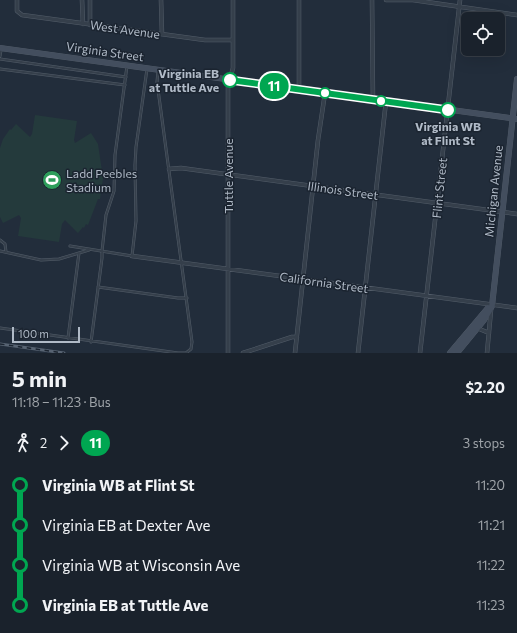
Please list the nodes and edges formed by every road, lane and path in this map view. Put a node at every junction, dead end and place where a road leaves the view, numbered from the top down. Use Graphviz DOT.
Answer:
graph roads {
  1 [pos="17,0"];
  2 [pos="82,0"];
  3 [pos="90,0"];
  4 [pos="161,0"];
  5 [pos="232,0"];
  6 [pos="299,0"];
  7 [pos="372,0"];
  8 [pos="386,0"];
  9 [pos="460,0"];
  10 [pos="459,6"];
  11 [pos="517,15"];
  12 [pos="83,24"];
  13 [pos="90,25"];
  14 [pos="162,34"];
  15 [pos="233,40"];
  16 [pos="1,48"];
  17 [pos="0,56"];
  18 [pos="0,59"];
  19 [pos="127,65"];
  20 [pos="147,68"];
  21 [pos="0,69"];
  22 [pos="158,69"];
  23 [pos="126,77"];
  24 [pos="517,79"];
  25 [pos="230,80"];
  26 [pos="125,85"];
  27 [pos="299,90"];
  28 [pos="325,93"];
  29 [pos="373,100"];
  30 [pos="386,101"];
  31 [pos="448,110"];
  32 [pos="515,119"];
  33 [pos="169,169"];
  34 [pos="228,174"];
  35 [pos="313,186"];
  36 [pos="375,194"];
  37 [pos="437,203"];
  38 [pos="501,212"];
  39 [pos="517,214"];
  40 [pos="0,240"];
  41 [pos="70,246"];
  42 [pos="0,250"];
  43 [pos="90,250"];
  44 [pos="102,250"];
  45 [pos="6,252"];
  46 [pos="79,253"];
  47 [pos="132,256"];
  48 [pos="182,262"];
  49 [pos="229,269"];
  50 [pos="303,280"];
  51 [pos="98,288"];
  52 [pos="365,288"];
  53 [pos="427,297"];
  54 [pos="187,298"];
  55 [pos="492,306"];
  56 [pos="517,308"];
  57 [pos="0,328"];
  58 [pos="477,328"];
  59 [pos="489,333"];
  60 [pos="297,337"];
  61 [pos="68,338"];
  62 [pos="91,342"];
  63 [pos="190,352"];
  64 [pos="228,353"];
  65 [pos="243,353"];
  66 [pos="294,353"];
  67 [pos="358,353"];
  68 [pos="420,353"];
  69 [pos="450,353"];
  70 [pos="457,353"];
  71 [pos="487,353"];
  1 -- 12 [label="street, West Avenue"];
  2 -- 12 [label="street"];
  3 -- 13 [label="street"];
  4 -- 14 [label="street"];
  5 -- 15 [label="street, Tuttle Avenue"];
  6 -- 27 [label="street"];
  7 -- 29 [label="street"];
  8 -- 10 [label="street"];
  9 -- 10 [label="street, Flint Street"];
  10 -- 11 [label="street"];
  10 -- 31 [label="street, Flint Street"];
  12 -- 13 [label="street, West Avenue"];
  13 -- 14 [label="street, West Avenue"];
  14 -- 15 [label="street, West Avenue"];
  15 -- 25 [label="street, Tuttle Avenue"];
  16 -- 17 [label="lane"];
  16 -- 19 [label="street, Virginia Street"];
  18 -- 23 [label="lane"];
  19 -- 20 [label="street, Virginia Street"];
  19 -- 23 [label="lane"];
  20 -- 22 [label="street, Virginia Street"];
  20 -- 47 [label="lane"];
  21 -- 26 [label="lane"];
  22 -- 25 [label="street, Virginia Street"];
  22 -- 33 [label="lane"];
  23 -- 26 [label="lane"];
  24 -- 32 [label="street, Michigan Avenue"];
  25 -- 27 [label="street, Virginia Street"];
  25 -- 34 [label="street, Tuttle Avenue"];
  26 -- 44 [label="lane"];
  27 -- 28 [label="street, Virginia Street"];
  28 -- 29 [label="street, Virginia Street"];
  28 -- 35 [label="street"];
  29 -- 30 [label="street, Virginia Street"];
  30 -- 31 [label="street, Virginia Street"];
  30 -- 36 [label="street"];
  31 -- 32 [label="street, Virginia Street"];
  31 -- 37 [label="street, Flint Street"];
  32 -- 38 [label="street, Michigan Avenue"];
  33 -- 34 [label="street, Illinois Street"];
  33 -- 48 [label="lane"];
  34 -- 35 [label="street, Illinois Street"];
  34 -- 49 [label="street, Tuttle Avenue"];
  35 -- 36 [label="street, Illinois Street"];
  35 -- 50 [label="street"];
  36 -- 37 [label="street, Illinois Street"];
  36 -- 52 [label="street"];
  37 -- 38 [label="street, Illinois Street"];
  37 -- 53 [label="street, Flint Street"];
  38 -- 39 [label="street, Illinois Street"];
  38 -- 55 [label="street, Michigan Avenue"];
  40 -- 45 [label="lane"];
  41 -- 43 [label="lane"];
  42 -- 45 [label="lane"];
  43 -- 44 [label="lane"];
  43 -- 46 [label="lane"];
  44 -- 47 [label="lane"];
  44 -- 51 [label="lane"];
  45 -- 46 [label="lane"];
  46 -- 61 [label="lane"];
  47 -- 48 [label="street, California Street"];
  48 -- 49 [label="street, California Street"];
  48 -- 54 [label="lane"];
  49 -- 50 [label="street, California Street"];
  49 -- 64 [label="street, Tuttle Avenue"];
  50 -- 52 [label="street, California Street"];
  50 -- 60 [label="street"];
  51 -- 54 [label="lane"];
  51 -- 62 [label="lane"];
  52 -- 53 [label="street, California Street"];
  52 -- 67 [label="street"];
  53 -- 55 [label="street, California Street"];
  53 -- 68 [label="street, Flint Street"];
  54 -- 63 [label="lane"];
  55 -- 56 [label="street, California Street"];
  55 -- 58 [label="street, Michigan Avenue"];
  55 -- 59 [label="street"];
  55 -- 69 [label="street"];
  57 -- 61 [label="lane"];
  58 -- 59 [label="street"];
  58 -- 70 [label="street, Michigan Avenue"];
  59 -- 71 [label="street"];
  60 -- 65 [label="street"];
  60 -- 66 [label="street"];
  61 -- 62 [label="lane"];
  62 -- 63 [label="lane"];
}
